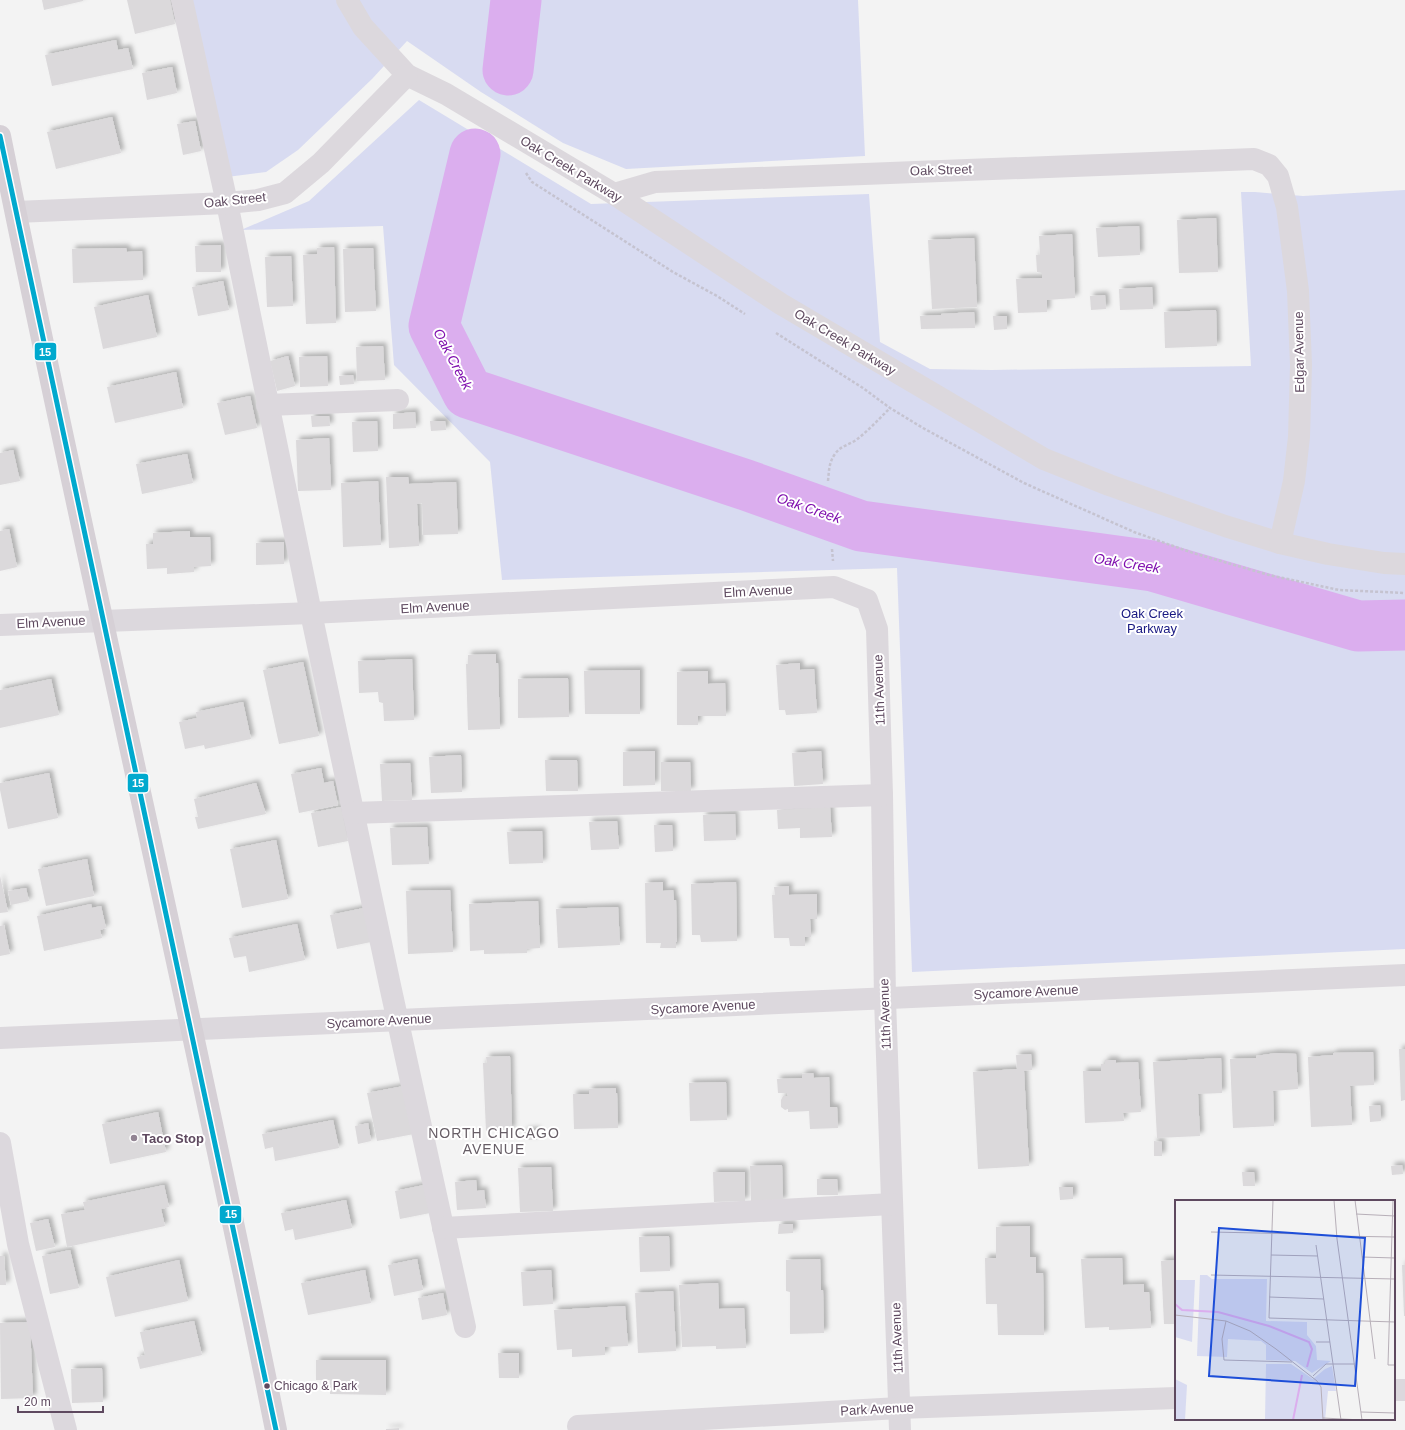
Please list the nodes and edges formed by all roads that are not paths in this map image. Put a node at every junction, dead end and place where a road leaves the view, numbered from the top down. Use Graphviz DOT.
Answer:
graph roads {
  1 [pos="182,0"];
  2 [pos="347,0"];
  3 [pos="407,75"];
  4 [pos="0,136"];
  5 [pos="1269,165"];
  6 [pos="614,194"];
  7 [pos="227,203"];
  8 [pos="16,212"];
  9 [pos="398,400"];
  10 [pos="267,405"];
  11 [pos="1280,543"];
  12 [pos="1405,564"];
  13 [pos="867,600"];
  14 [pos="311,613"];
  15 [pos="102,620"];
  16 [pos="0,625"];
  17 [pos="882,795"];
  18 [pos="353,813"];
  19 [pos="1405,975"];
  20 [pos="885,999"];
  21 [pos="398,1020"];
  22 [pos="193,1030"];
  23 [pos="0,1038"];
  24 [pos="0,1143"];
  25 [pos="892,1204"];
  26 [pos="443,1228"];
  27 [pos="9,1245"];
  28 [pos="466,1327"];
  29 [pos="1175,1398"];
  30 [pos="899,1408"];
  31 [pos="578,1426"];
  32 [pos="66,1430"];
  33 [pos="276,1430"];
  34 [pos="900,1430"];
  1 -- 7 [label="street"];
  2 -- 3 [label="street, Oak Creek Parkway"];
  3 -- 6 [label="street, Oak Creek Parkway"];
  3 -- 7 [label="street, Oak Street"];
  4 -- 8 [label="main road"];
  5 -- 6 [label="street, Oak Street"];
  5 -- 11 [label="street, Edgar Avenue"];
  6 -- 11 [label="street, Oak Creek Parkway"];
  7 -- 8 [label="street, Oak Street"];
  7 -- 10 [label="street"];
  8 -- 15 [label="main road"];
  9 -- 10 [label="street"];
  10 -- 14 [label="street"];
  11 -- 12 [label="street, Oak Creek Parkway"];
  13 -- 14 [label="street, Elm Avenue"];
  13 -- 17 [label="street, 11th Avenue"];
  14 -- 15 [label="street, Elm Avenue"];
  14 -- 18 [label="street"];
  15 -- 16 [label="street, Elm Avenue"];
  15 -- 22 [label="main road"];
  17 -- 18 [label="street"];
  17 -- 20 [label="street, 11th Avenue"];
  18 -- 21 [label="street"];
  19 -- 20 [label="street, Sycamore Avenue"];
  20 -- 21 [label="street, Sycamore Avenue"];
  20 -- 25 [label="street, 11th Avenue"];
  21 -- 22 [label="street, Sycamore Avenue"];
  21 -- 26 [label="street"];
  22 -- 23 [label="street, Sycamore Avenue"];
  22 -- 33 [label="main road"];
  24 -- 27 [label="street"];
  25 -- 26 [label="street"];
  25 -- 30 [label="street, 11th Avenue"];
  26 -- 28 [label="street"];
  27 -- 32 [label="street"];
  29 -- 30 [label="street, Park Avenue"];
  30 -- 31 [label="street, Park Avenue"];
  30 -- 34 [label="street, 11th Avenue"];
}
